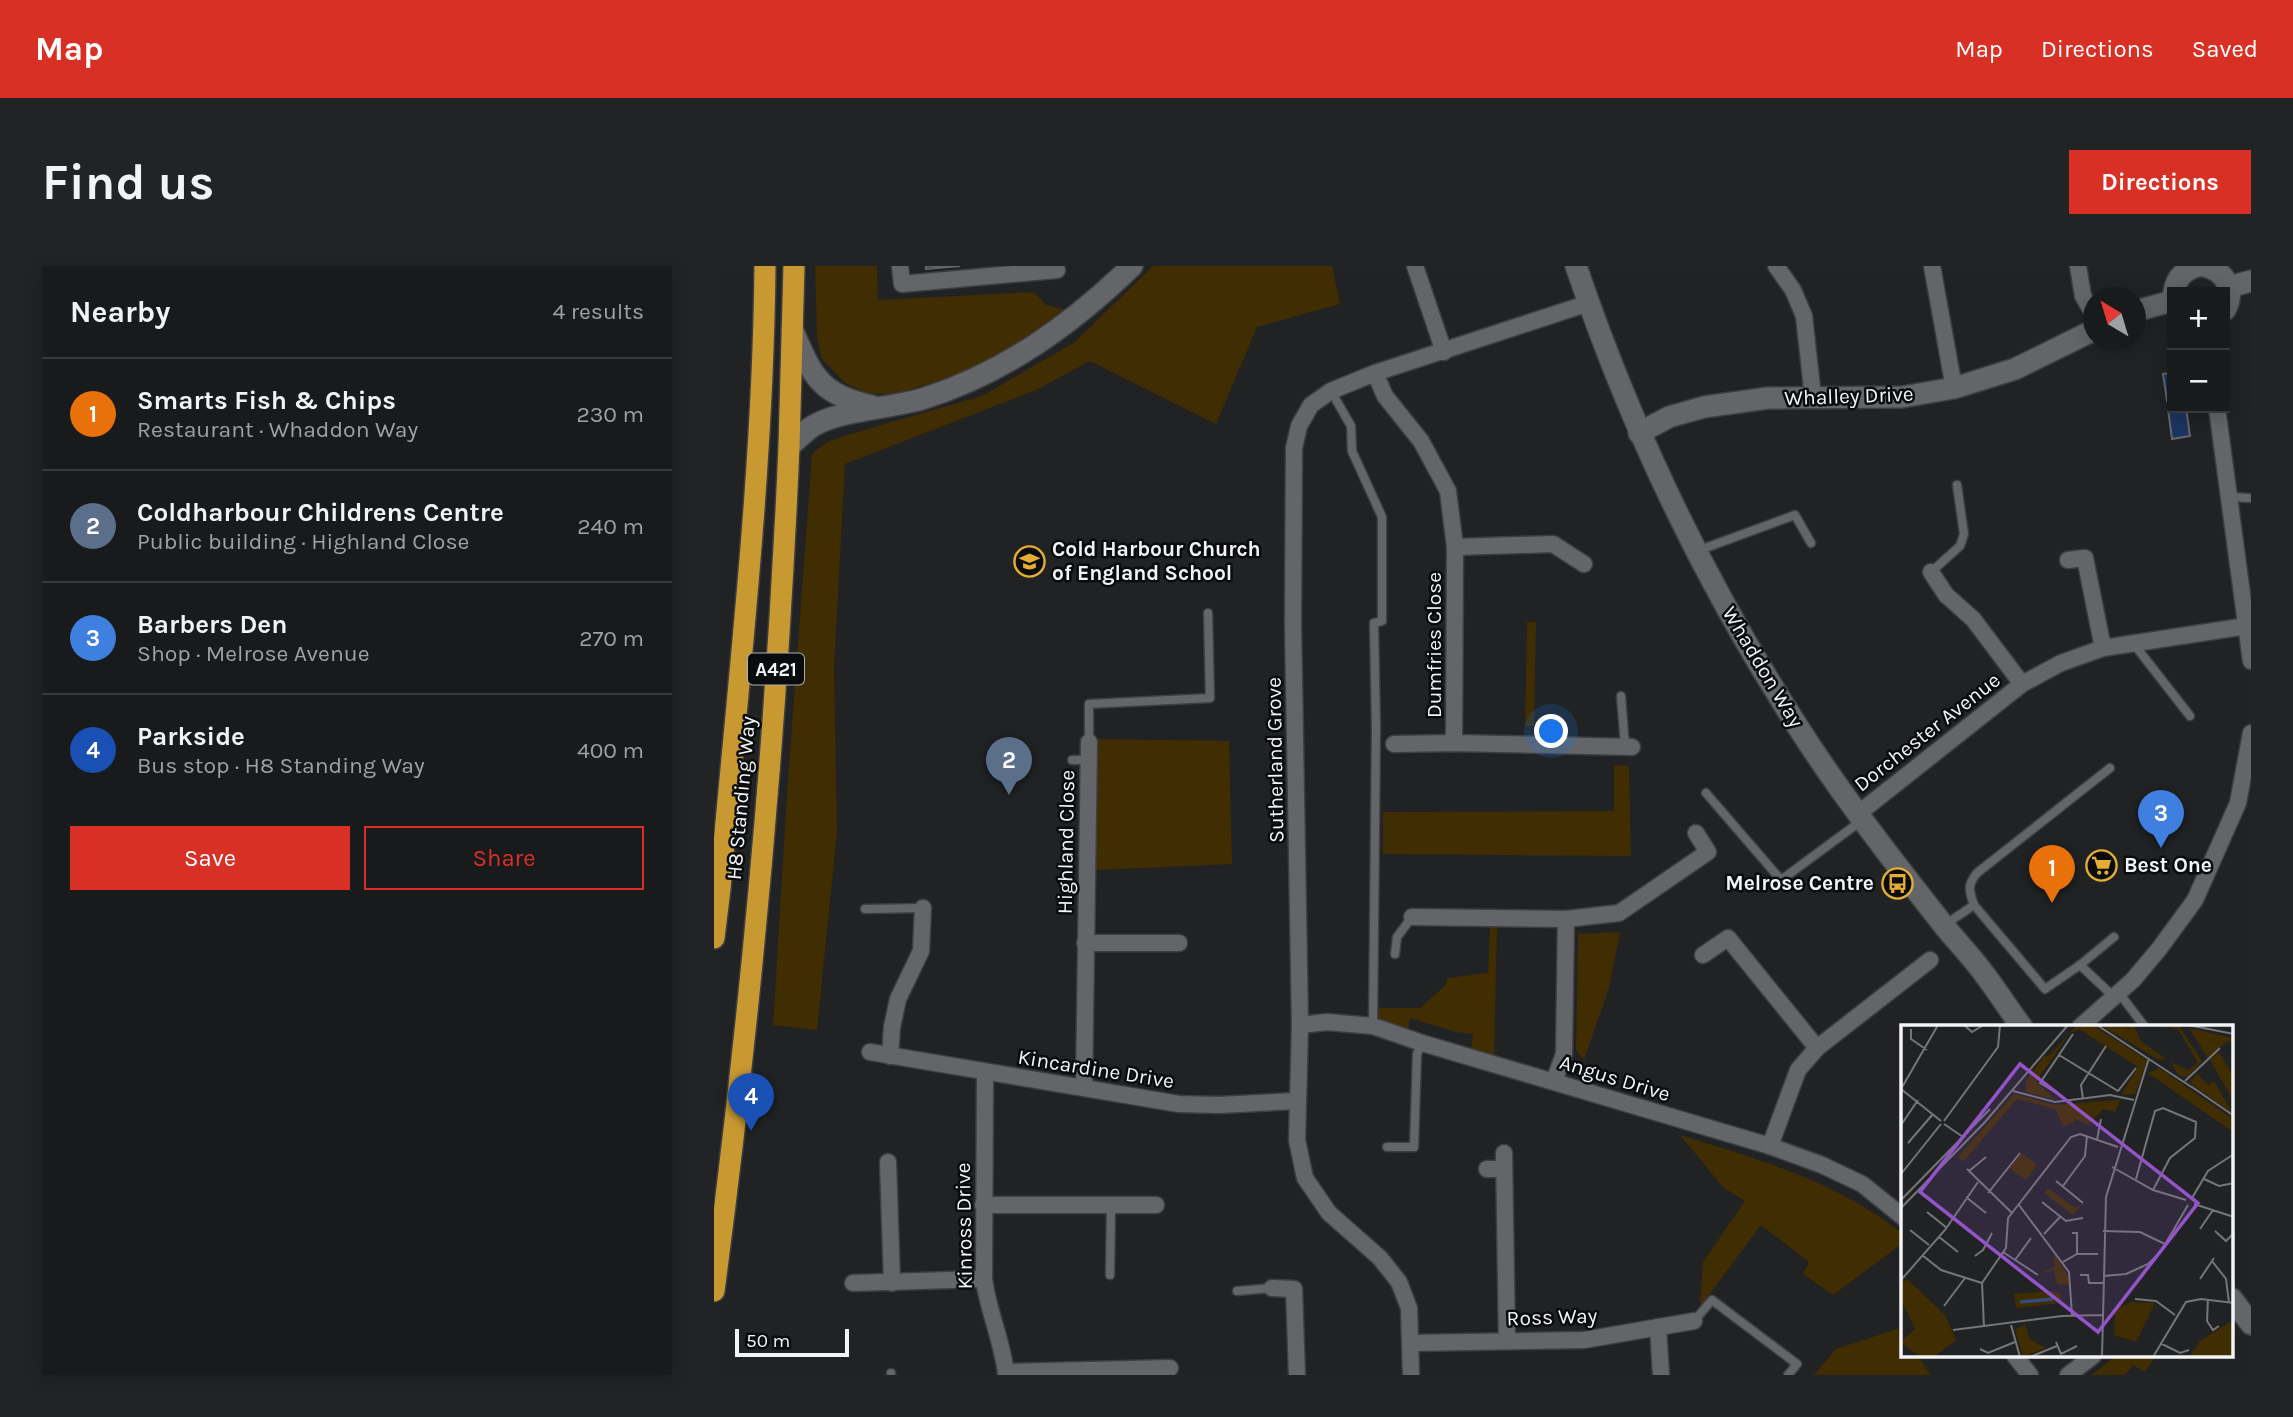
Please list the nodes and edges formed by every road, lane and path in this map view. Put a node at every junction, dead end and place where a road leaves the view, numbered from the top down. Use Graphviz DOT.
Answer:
graph roads {
  1 [pos="765,266"];
  2 [pos="794,266"];
  3 [pos="901,266"];
  4 [pos="1132,266"];
  5 [pos="1415,266"];
  6 [pos="1576,266"];
  7 [pos="1776,266"];
  8 [pos="1931,266"];
  9 [pos="2078,266"];
  10 [pos="2201,266"];
  11 [pos="1057,270"];
  12 [pos="2251,281"];
  13 [pos="2175,287"];
  14 [pos="2228,287"];
  15 [pos="2230,288"];
  16 [pos="2083,296"];
  17 [pos="2167,302"];
  18 [pos="1589,303"];
  19 [pos="2146,308"];
  20 [pos="792,329"];
  21 [pos="2083,335"];
  22 [pos="1444,352"];
  23 [pos="1375,373"];
  24 [pos="1954,388"];
  25 [pos="1331,391"];
  26 [pos="1813,397"];
  27 [pos="881,408"];
  28 [pos="2218,413"];
  29 [pos="1639,433"];
  30 [pos="789,446"];
  31 [pos="1958,485"];
  32 [pos="2229,497"];
  33 [pos="2251,498"];
  34 [pos="1811,543"];
  35 [pos="1455,547"];
  36 [pos="1696,551"];
  37 [pos="2067,560"];
  38 [pos="1584,564"];
  39 [pos="1931,572"];
  40 [pos="1208,613"];
  41 [pos="2247,626"];
  42 [pos="2133,643"];
  43 [pos="2103,648"];
  44 [pos="2251,661"];
  45 [pos="2022,684"];
  46 [pos="1621,696"];
  47 [pos="2190,716"];
  48 [pos="2251,733"];
  49 [pos="1089,742"];
  50 [pos="1454,743"];
  51 [pos="1394,744"];
  52 [pos="1629,747"];
  53 [pos="2110,768"];
  54 [pos="1706,793"];
  55 [pos="2244,802"];
  56 [pos="1861,816"];
  57 [pos="1696,833"];
  58 [pos="717,892"];
  59 [pos="1974,905"];
  60 [pos="923,908"];
  61 [pos="865,909"];
  62 [pos="1412,917"];
  63 [pos="1566,919"];
  64 [pos="1944,926"];
  65 [pos="2114,937"];
  66 [pos="714,938"];
  67 [pos="1085,943"];
  68 [pos="1180,943"];
  69 [pos="1395,954"];
  70 [pos="1703,955"];
  71 [pos="1930,960"];
  72 [pos="2080,965"];
  73 [pos="2116,995"];
  74 [pos="1300,1025"];
  75 [pos="2021,1025"];
  76 [pos="2082,1025"];
  77 [pos="2143,1025"];
  78 [pos="1373,1026"];
  79 [pos="1422,1043"];
  80 [pos="1817,1048"];
  81 [pos="870,1052"];
  82 [pos="890,1056"];
  83 [pos="985,1073"];
  84 [pos="1554,1081"];
  85 [pos="1084,1088"];
  86 [pos="1296,1101"];
  87 [pos="1770,1146"];
  88 [pos="1387,1147"];
  89 [pos="888,1162"];
  90 [pos="1487,1169"];
  91 [pos="983,1205"];
  92 [pos="1111,1205"];
  93 [pos="1156,1205"];
  94 [pos="1901,1215"];
  95 [pos="1110,1275"];
  96 [pos="984,1279"];
  97 [pos="853,1283"];
  98 [pos="892,1283"];
  99 [pos="1272,1288"];
  100 [pos="714,1291"];
  101 [pos="1237,1292"];
  102 [pos="2234,1302"];
  103 [pos="1694,1321"];
  104 [pos="2251,1324"];
  105 [pos="1658,1327"];
  106 [pos="1507,1341"];
  107 [pos="1411,1343"];
  108 [pos="2017,1358"];
  109 [pos="2090,1358"];
  110 [pos="1170,1368"];
  111 [pos="1115,1372"];
  112 [pos="1006,1373"];
  113 [pos="1297,1375"];
  114 [pos="1411,1375"];
  115 [pos="1661,1375"];
  116 [pos="1788,1375"];
  117 [pos="2030,1375"];
  118 [pos="2068,1375"];
  1 -- 58 [label="highway, H8 Standing Way / A421"];
  2 -- 20 [label="highway, H8 Standing Way / A421"];
  3 -- 11 [label="street"];
  4 -- 27 [label="street"];
  5 -- 22 [label="street"];
  6 -- 18 [label="street, Whaddon Way"];
  7 -- 26 [label="street"];
  8 -- 24 [label="street"];
  9 -- 16 [label="street"];
  10 -- 13 [label="street"];
  10 -- 14 [label="street"];
  12 -- 15 [label="street"];
  17 -- 19 [label="street"];
  18 -- 22 [label="street, Sutherland Grove"];
  18 -- 29 [label="street, Whaddon Way"];
  20 -- 27 [label="street"];
  20 -- 30 [label="highway, H8 Standing Way / A421"];
  21 -- 24 [label="street, Whalley Drive"];
  22 -- 23 [label="street, Sutherland Grove"];
  23 -- 25 [label="street, Sutherland Grove"];
  23 -- 35 [label="street, Dumfries Close"];
  24 -- 26 [label="street, Whalley Drive"];
  25 -- 74 [label="street, Sutherland Grove"];
  25 -- 78 [label="lane"];
  26 -- 29 [label="street, Whalley Drive"];
  27 -- 30 [label="street"];
  28 -- 32 [label="street"];
  29 -- 36 [label="street, Whaddon Way"];
  30 -- 100 [label="highway, H8 Standing Way / A421"];
  31 -- 39 [label="lane"];
  32 -- 33 [label="lane"];
  32 -- 41 [label="street"];
  34 -- 36 [label="lane"];
  35 -- 38 [label="street, Dumfries Close"];
  35 -- 50 [label="street, Dumfries Close"];
  36 -- 56 [label="street, Whaddon Way"];
  37 -- 43 [label="street"];
  39 -- 45 [label="street, Dorchester Avenue"];
  40 -- 49 [label="lane"];
  41 -- 42 [label="street, Dorchester Avenue"];
  41 -- 44 [label="street"];
  42 -- 43 [label="street, Dorchester Avenue"];
  42 -- 47 [label="lane"];
  43 -- 45 [label="street, Dorchester Avenue"];
  45 -- 56 [label="street, Dorchester Avenue"];
  46 -- 52 [label="lane"];
  48 -- 55 [label="street"];
  49 -- 67 [label="street, Highland Close"];
  50 -- 51 [label="street, Dumfries Close"];
  50 -- 52 [label="street, Dumfries Close"];
  53 -- 59 [label="lane"];
  54 -- 56 [label="lane"];
  55 -- 73 [label="street"];
  56 -- 64 [label="street, Whaddon Way"];
  57 -- 63 [label="street"];
  58 -- 66 [label="highway, H8 Standing Way / A421"];
  59 -- 64 [label="lane"];
  59 -- 72 [label="lane"];
  60 -- 61 [label="lane"];
  60 -- 82 [label="street"];
  62 -- 63 [label="street"];
  62 -- 69 [label="lane"];
  63 -- 84 [label="street"];
  64 -- 75 [label="street, Whaddon Way"];
  65 -- 72 [label="lane"];
  67 -- 68 [label="street, Highland Close"];
  67 -- 85 [label="street, Highland Close"];
  70 -- 80 [label="street"];
  71 -- 80 [label="street"];
  72 -- 73 [label="lane"];
  73 -- 76 [label="street"];
  73 -- 77 [label="lane"];
  74 -- 78 [label="street, Angus Drive"];
  74 -- 86 [label="street, Sutherland Grove"];
  78 -- 79 [label="street, Angus Drive"];
  79 -- 84 [label="street, Angus Drive"];
  79 -- 88 [label="lane"];
  80 -- 87 [label="street"];
  81 -- 82 [label="street, Kincardine Drive"];
  82 -- 83 [label="street, Kincardine Drive"];
  83 -- 85 [label="street, Kincardine Drive"];
  83 -- 91 [label="street, Kinross Drive"];
  84 -- 87 [label="street, Angus Drive"];
  85 -- 86 [label="street, Kincardine Drive"];
  86 -- 107 [label="street, Sutherland Grove"];
  87 -- 94 [label="street, Angus Drive"];
  89 -- 98 [label="street"];
  90 -- 106 [label="street"];
  91 -- 92 [label="street"];
  91 -- 96 [label="street, Kinross Drive"];
  92 -- 93 [label="street"];
  92 -- 95 [label="lane"];
  96 -- 98 [label="street"];
  96 -- 112 [label="street, Kinross Drive"];
  97 -- 98 [label="street"];
  99 -- 101 [label="lane"];
  99 -- 113 [label="street"];
  102 -- 104 [label="street"];
  103 -- 105 [label="street, Ross Way"];
  103 -- 116 [label="lane"];
  105 -- 106 [label="street, Ross Way"];
  105 -- 115 [label="street"];
  106 -- 107 [label="street, Ross Way"];
  107 -- 114 [label="street, Sutherland Grove"];
  108 -- 117 [label="street"];
  109 -- 118 [label="street"];
  110 -- 111 [label="street"];
  111 -- 112 [label="street"];
}
